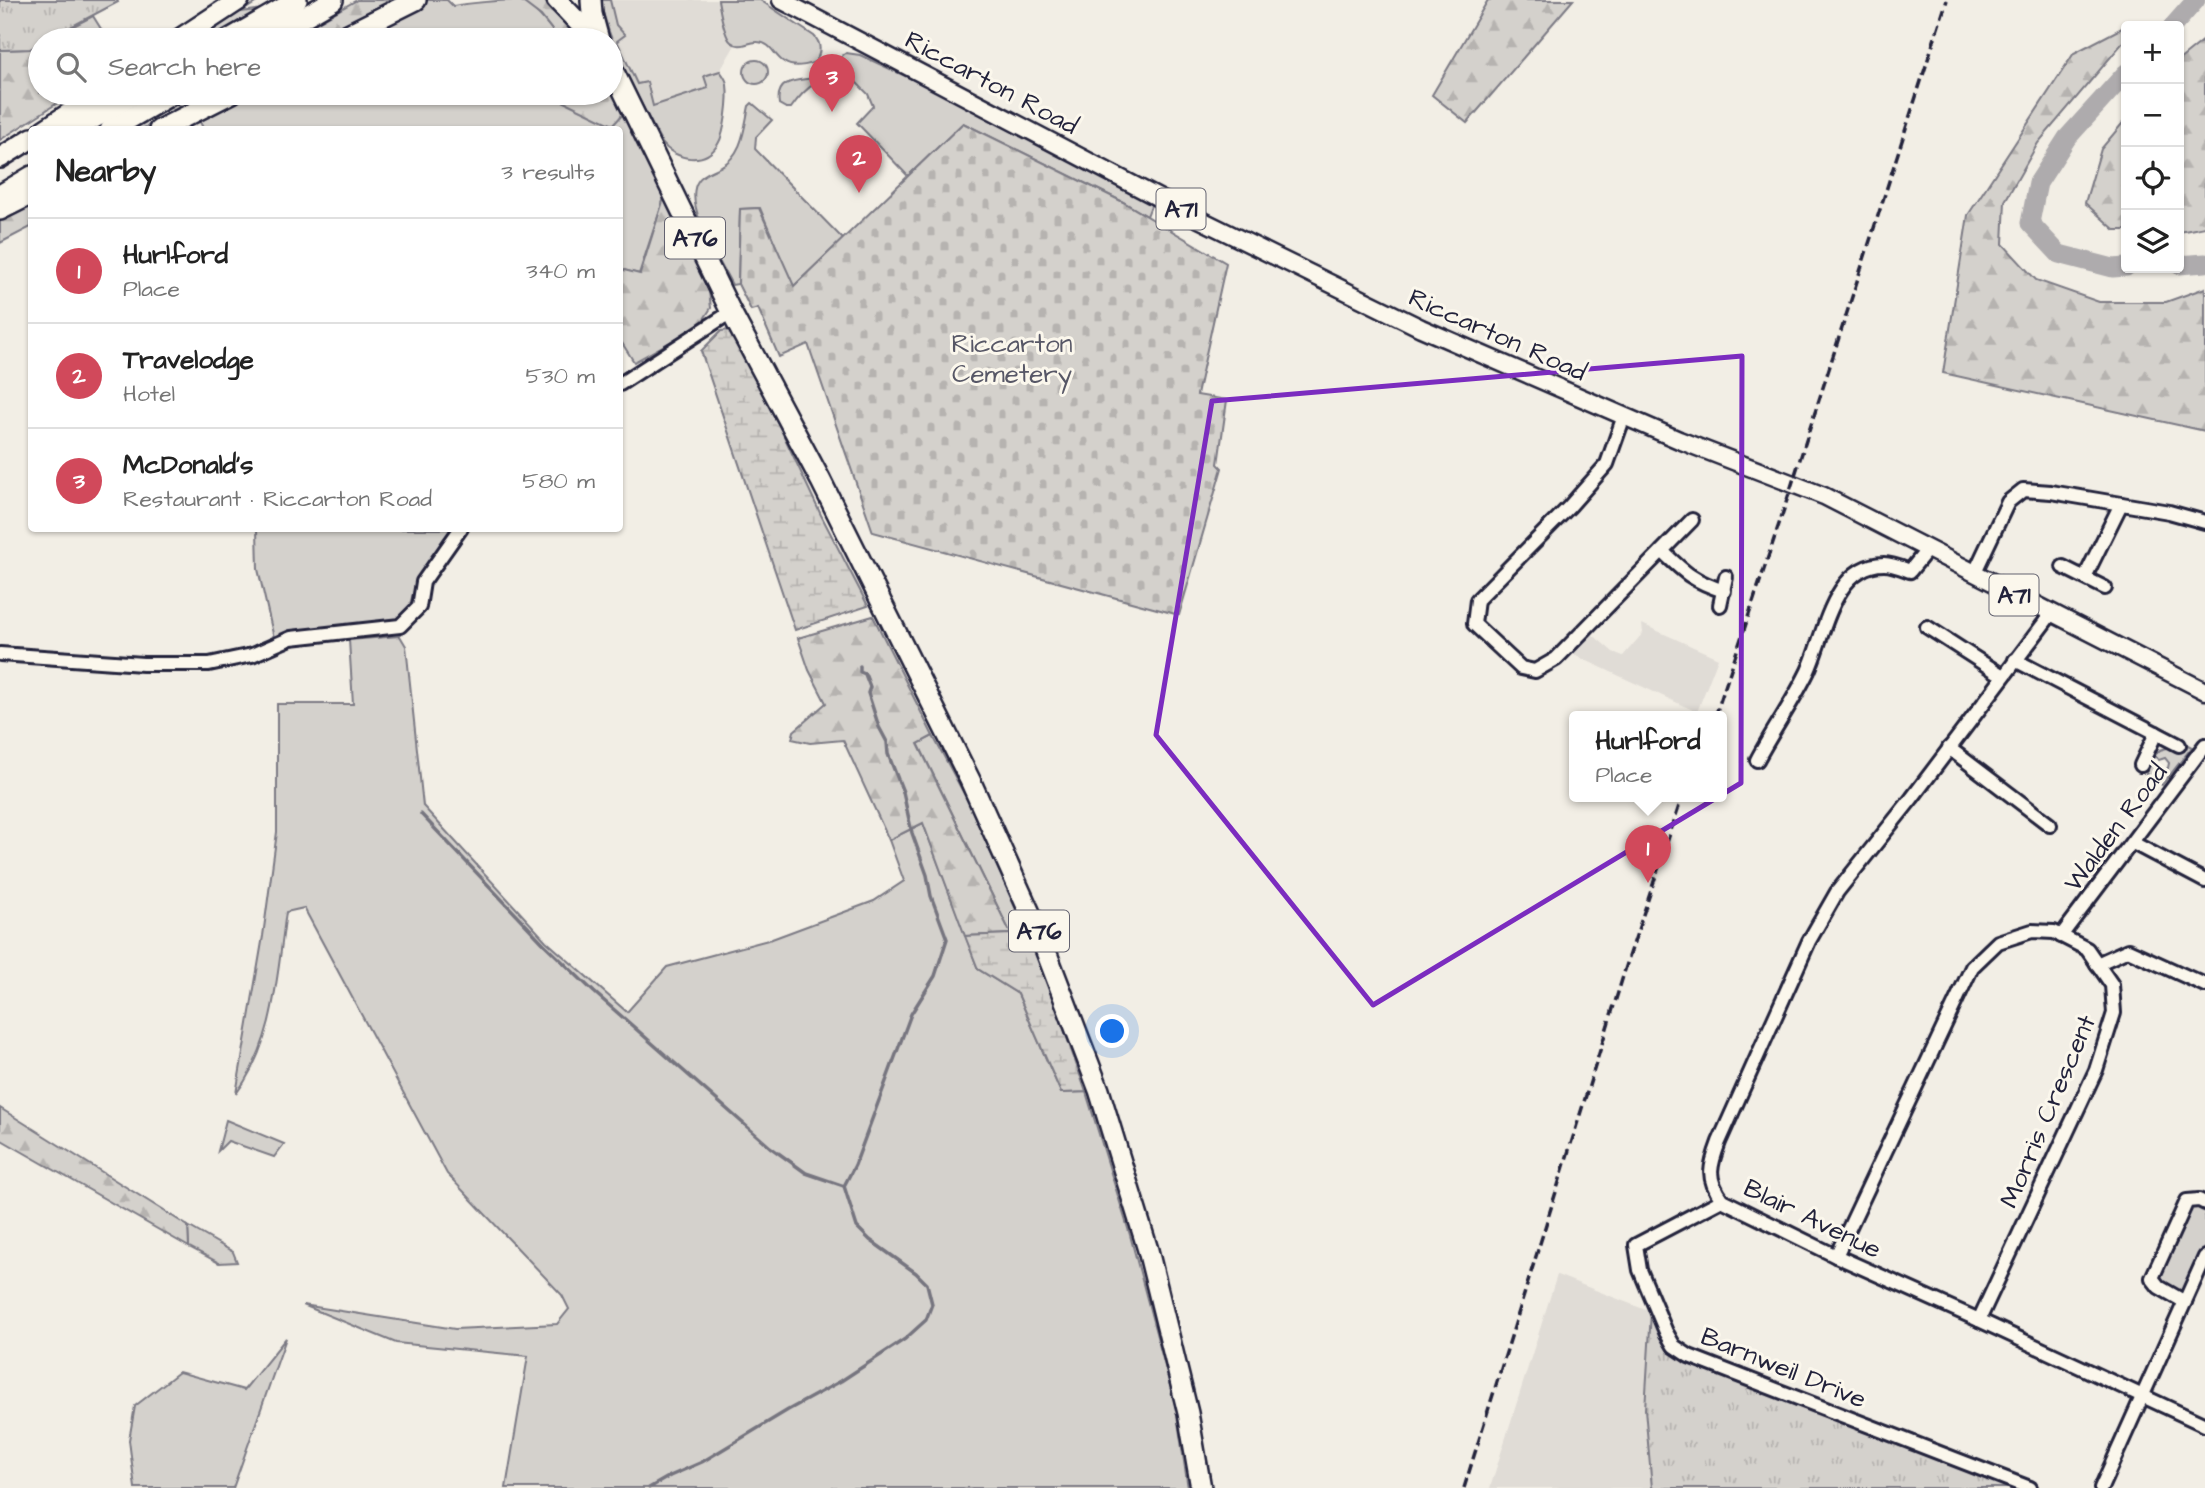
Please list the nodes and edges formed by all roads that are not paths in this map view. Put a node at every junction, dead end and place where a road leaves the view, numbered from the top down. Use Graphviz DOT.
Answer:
graph roads {
  1 [pos="239,0"];
  2 [pos="297,0"];
  3 [pos="333,0"];
  4 [pos="416,0"];
  5 [pos="557,0"];
  6 [pos="591,0"];
  7 [pos="781,0"];
  8 [pos="196,28"];
  9 [pos="249,28"];
  10 [pos="285,28"];
  11 [pos="360,28"];
  12 [pos="585,28"];
  13 [pos="595,28"];
  14 [pos="623,91"];
  15 [pos="82,105"];
  16 [pos="117,105"];
  17 [pos="153,105"];
  18 [pos="208,105"];
  19 [pos="50,126"];
  20 [pos="81,126"];
  21 [pos="117,126"];
  22 [pos="167,126"];
  23 [pos="28,140"];
  24 [pos="28,156"];
  25 [pos="0,158"];
  26 [pos="0,172"];
  27 [pos="28,178"];
  28 [pos="0,195"];
  29 [pos="28,196"];
  30 [pos="0,210"];
  31 [pos="731,312"];
  32 [pos="623,382"];
  33 [pos="1624,416"];
  34 [pos="2121,505"];
  35 [pos="1692,520"];
  36 [pos="2205,522"];
  37 [pos="458,532"];
  38 [pos="1927,550"];
  39 [pos="1662,551"];
  40 [pos="2063,567"];
  41 [pos="1974,574"];
  42 [pos="1726,577"];
  43 [pos="2085,577"];
  44 [pos="2105,588"];
  45 [pos="1724,591"];
  46 [pos="1720,605"];
  47 [pos="2051,614"];
  48 [pos="1927,627"];
  49 [pos="0,654"];
  50 [pos="2015,660"];
  51 [pos="2003,677"];
  52 [pos="2205,691"];
  53 [pos="2156,733"];
  54 [pos="2179,745"];
  55 [pos="2205,745"];
  56 [pos="1949,748"];
  57 [pos="1757,760"];
  58 [pos="2141,765"];
  59 [pos="2050,825"];
  60 [pos="2133,843"];
  61 [pos="2205,881"];
  62 [pos="2061,936"];
  63 [pos="2098,964"];
  64 [pos="2205,985"];
  65 [pos="1722,1200"];
  66 [pos="2205,1203"];
  67 [pos="1836,1256"];
  68 [pos="2205,1257"];
  69 [pos="2185,1302"];
  70 [pos="1979,1320"];
  71 [pos="2142,1397"];
  72 [pos="2205,1426"];
  73 [pos="1201,1488"];
  74 [pos="2030,1488"];
  75 [pos="2101,1488"];
  1 -- 8 [label="highway"];
  2 -- 9 [label="highway"];
  3 -- 10 [label="highway"];
  4 -- 11 [label="highway"];
  5 -- 12 [label="highway"];
  6 -- 13 [label="highway"];
  7 -- 33 [label="main road, Riccarton Road / A71"];
  14 -- 31 [label="highway, A76"];
  15 -- 19 [label="highway"];
  16 -- 20 [label="highway"];
  17 -- 21 [label="highway"];
  18 -- 22 [label="highway"];
  23 -- 25 [label="highway"];
  24 -- 26 [label="highway"];
  27 -- 28 [label="highway"];
  29 -- 30 [label="highway"];
  31 -- 32 [label="street"];
  31 -- 73 [label="highway, A76"];
  33 -- 38 [label="main road, Riccarton Road / A71"];
  33 -- 39 [label="street"];
  34 -- 36 [label="street"];
  34 -- 41 [label="street"];
  34 -- 43 [label="street"];
  35 -- 39 [label="street"];
  37 -- 49 [label="street"];
  38 -- 41 [label="main road, Riccarton Road / A71"];
  38 -- 57 [label="street"];
  39 -- 45 [label="street"];
  40 -- 43 [label="street"];
  41 -- 47 [label="main road, Riccarton Road / A71"];
  42 -- 45 [label="street"];
  43 -- 44 [label="street"];
  45 -- 46 [label="street"];
  47 -- 50 [label="street, Blair Avenue"];
  47 -- 52 [label="main road, Riccarton Road / A71"];
  48 -- 51 [label="street"];
  50 -- 51 [label="street, Blair Avenue"];
  50 -- 53 [label="street"];
  51 -- 56 [label="street, Blair Avenue"];
  53 -- 54 [label="street"];
  53 -- 58 [label="street"];
  55 -- 60 [label="street, Walden Road"];
  56 -- 59 [label="street"];
  56 -- 65 [label="street, Blair Avenue"];
  60 -- 61 [label="street"];
  60 -- 62 [label="street, Walden Road"];
  62 -- 63 [label="street, Morris Crescent"];
  62 -- 67 [label="street, Morris Crescent"];
  63 -- 64 [label="street"];
  63 -- 70 [label="street, Morris Crescent"];
  65 -- 67 [label="street, Blair Avenue"];
  65 -- 74 [label="street, Barnweil Drive"];
  66 -- 69 [label="street"];
  67 -- 70 [label="street, Blair Avenue"];
  68 -- 69 [label="street"];
  69 -- 71 [label="street"];
  70 -- 71 [label="street, Blair Avenue"];
  71 -- 72 [label="street, Blair Avenue"];
  71 -- 75 [label="street"];
}
